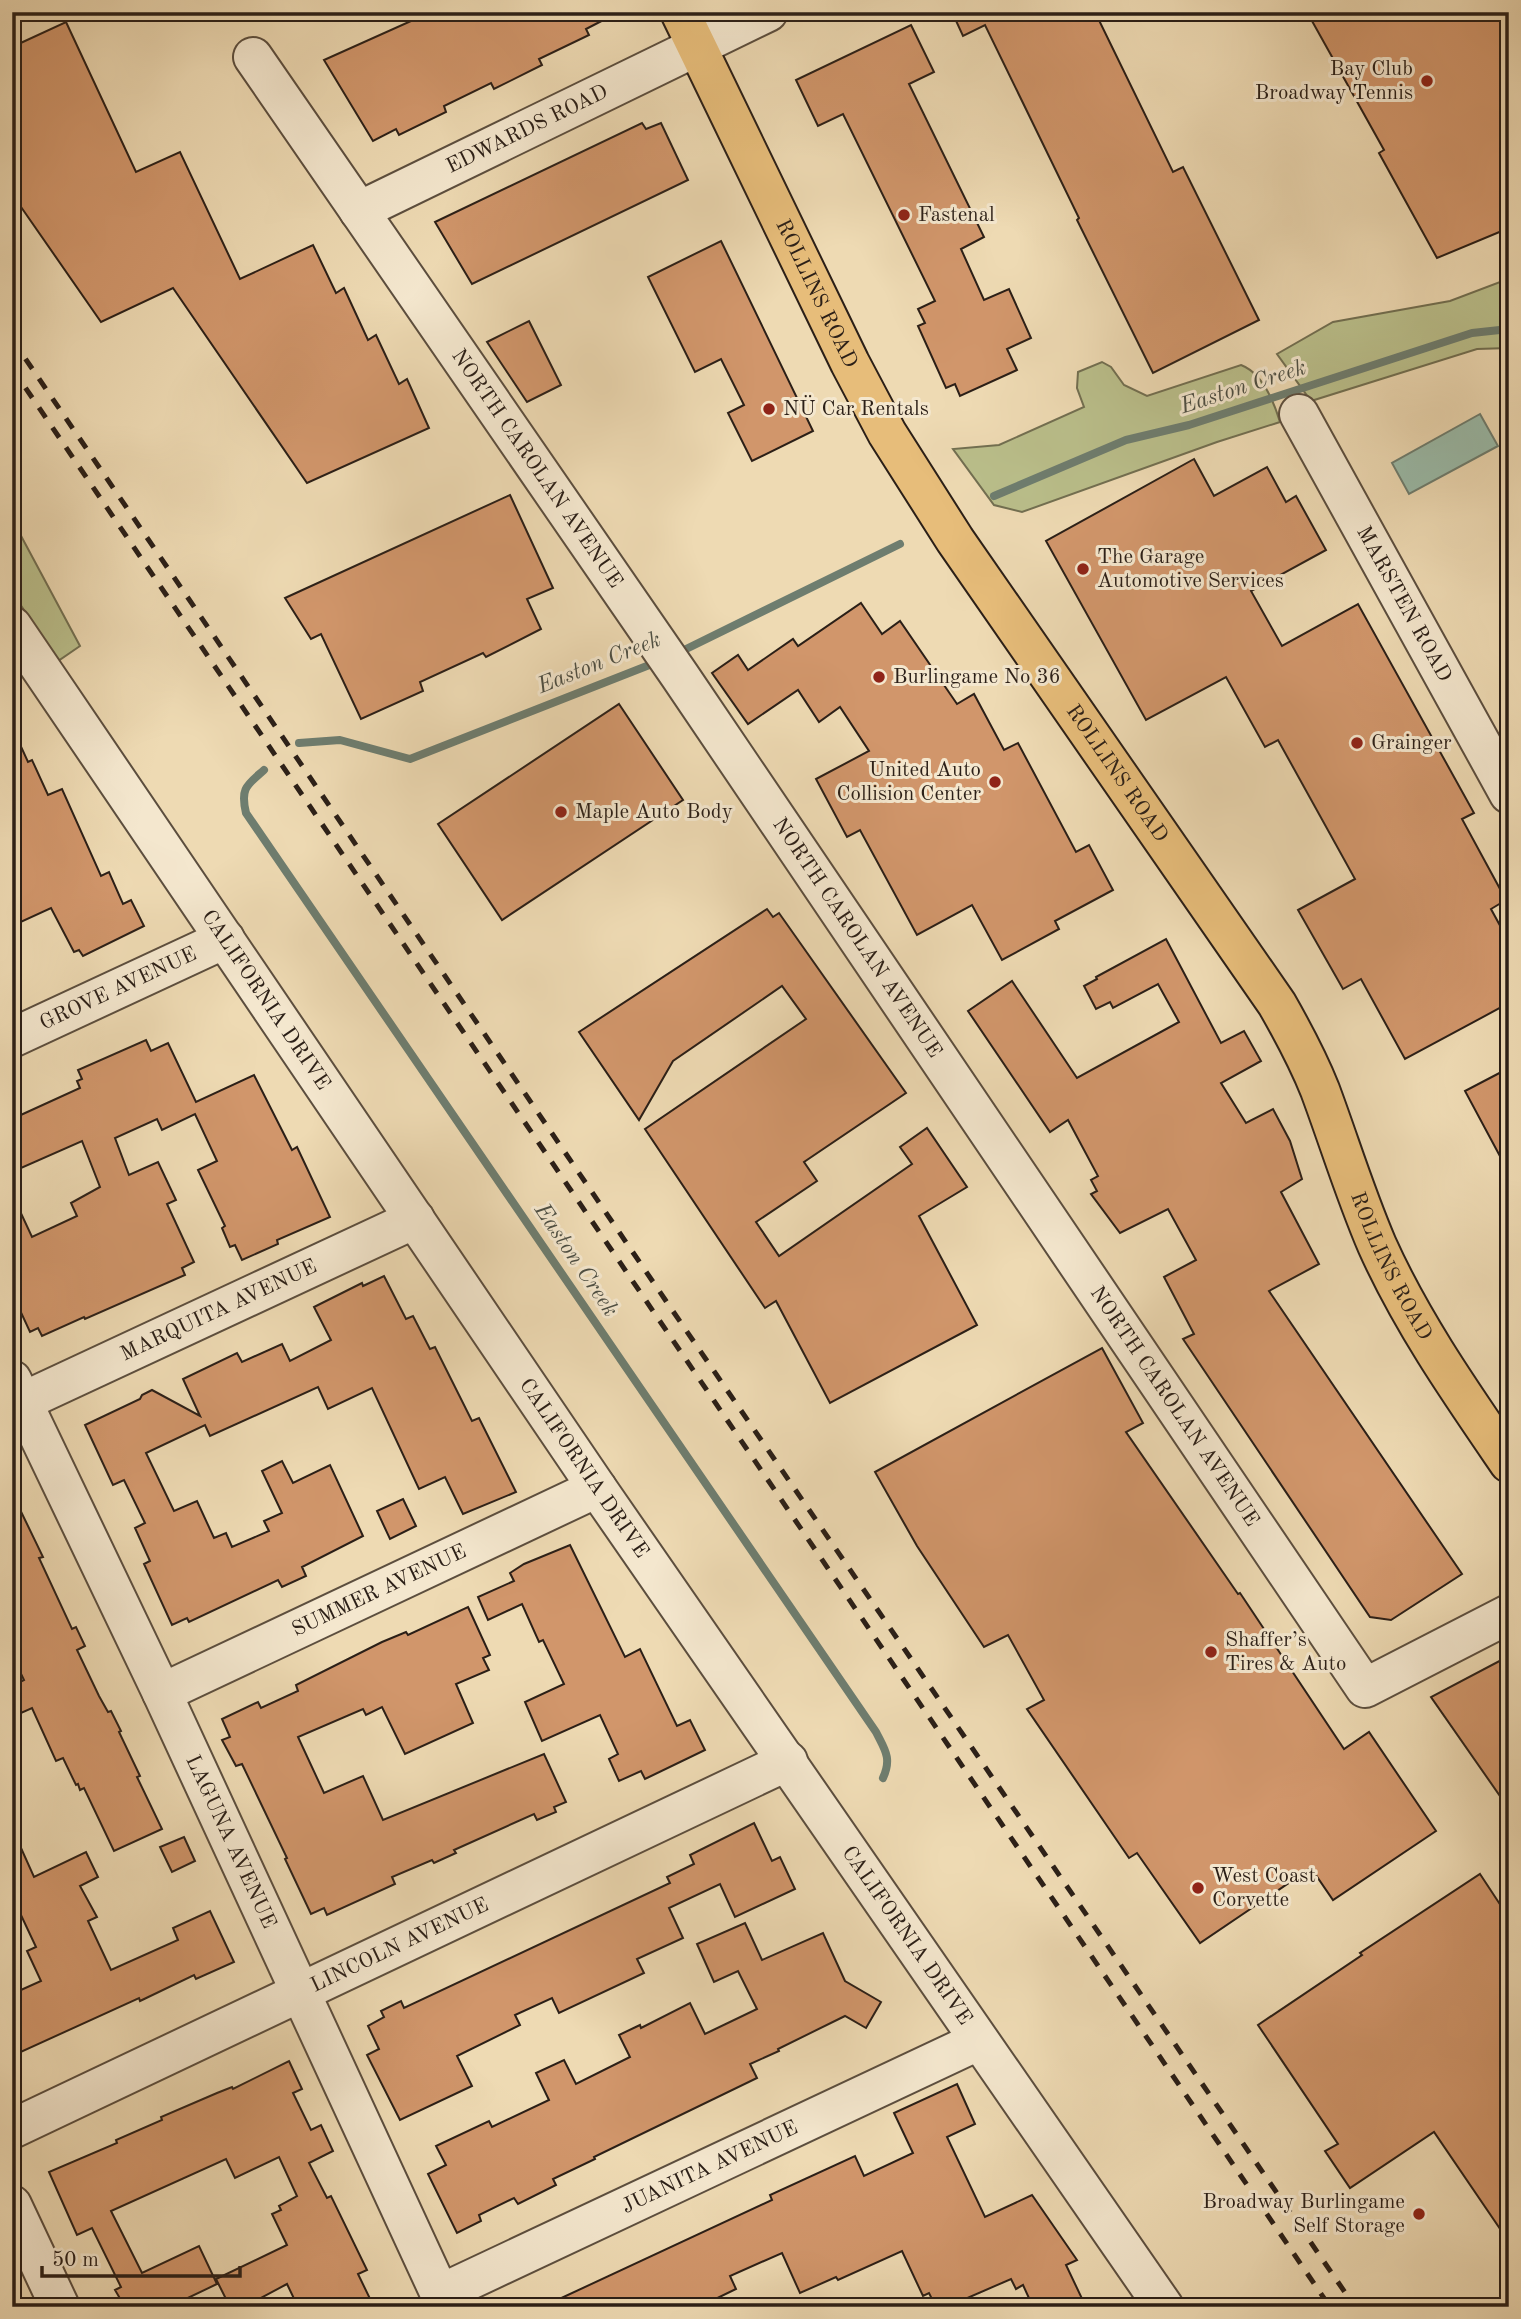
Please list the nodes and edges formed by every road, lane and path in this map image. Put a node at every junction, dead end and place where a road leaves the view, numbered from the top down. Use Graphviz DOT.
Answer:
graph roads {
  1 [pos="680,12"];
  2 [pos="768,12"];
  3 [pos="697,47"];
  4 [pos="253,57"];
  5 [pos="359,211"];
  6 [pos="1299,414"];
  7 [pos="12,626"];
  8 [pos="1509,794"];
  9 [pos="225,939"];
  10 [pos="12,1038"];
  11 [pos="415,1219"];
  12 [pos="17,1391"];
  13 [pos="1509,1463"];
  14 [pos="597,1488"];
  15 [pos="1509,1614"];
  16 [pos="162,1693"];
  17 [pos="788,1761"];
  18 [pos="300,1991"];
  19 [pos="978,2041"];
  20 [pos="12,2129"];
  21 [pos="12,2205"];
  22 [pos="443,2300"];
  23 [pos="60,2307"];
  24 [pos="1164,2307"];
  1 -- 3 [label="main road, ROLLINS ROAD"];
  2 -- 3 [label="street, EDWARDS ROAD"];
  3 -- 5 [label="street, EDWARDS ROAD"];
  3 -- 13 [label="main road, ROLLINS ROAD"];
  4 -- 5 [label="street, NORTH CAROLAN AVENUE"];
  5 -- 15 [label="street, NORTH CAROLAN AVENUE"];
  6 -- 8 [label="street, MARSTEN ROAD"];
  7 -- 9 [label="street, CALIFORNIA DRIVE"];
  9 -- 10 [label="street, GROVE AVENUE"];
  9 -- 11 [label="street, CALIFORNIA DRIVE"];
  11 -- 12 [label="street, MARQUITA AVENUE"];
  11 -- 14 [label="street, CALIFORNIA DRIVE"];
  12 -- 16 [label="street, LAGUNA AVENUE"];
  14 -- 16 [label="street, SUMMER AVENUE"];
  14 -- 17 [label="street, CALIFORNIA DRIVE"];
  16 -- 18 [label="street, LAGUNA AVENUE"];
  17 -- 18 [label="street, LINCOLN AVENUE"];
  17 -- 19 [label="street, CALIFORNIA DRIVE"];
  18 -- 20 [label="street, LINCOLN AVENUE"];
  18 -- 22 [label="street, LAGUNA AVENUE"];
  19 -- 22 [label="street, JUANITA AVENUE"];
  19 -- 24 [label="street, CALIFORNIA DRIVE"];
  21 -- 23 [label="street"];
}
